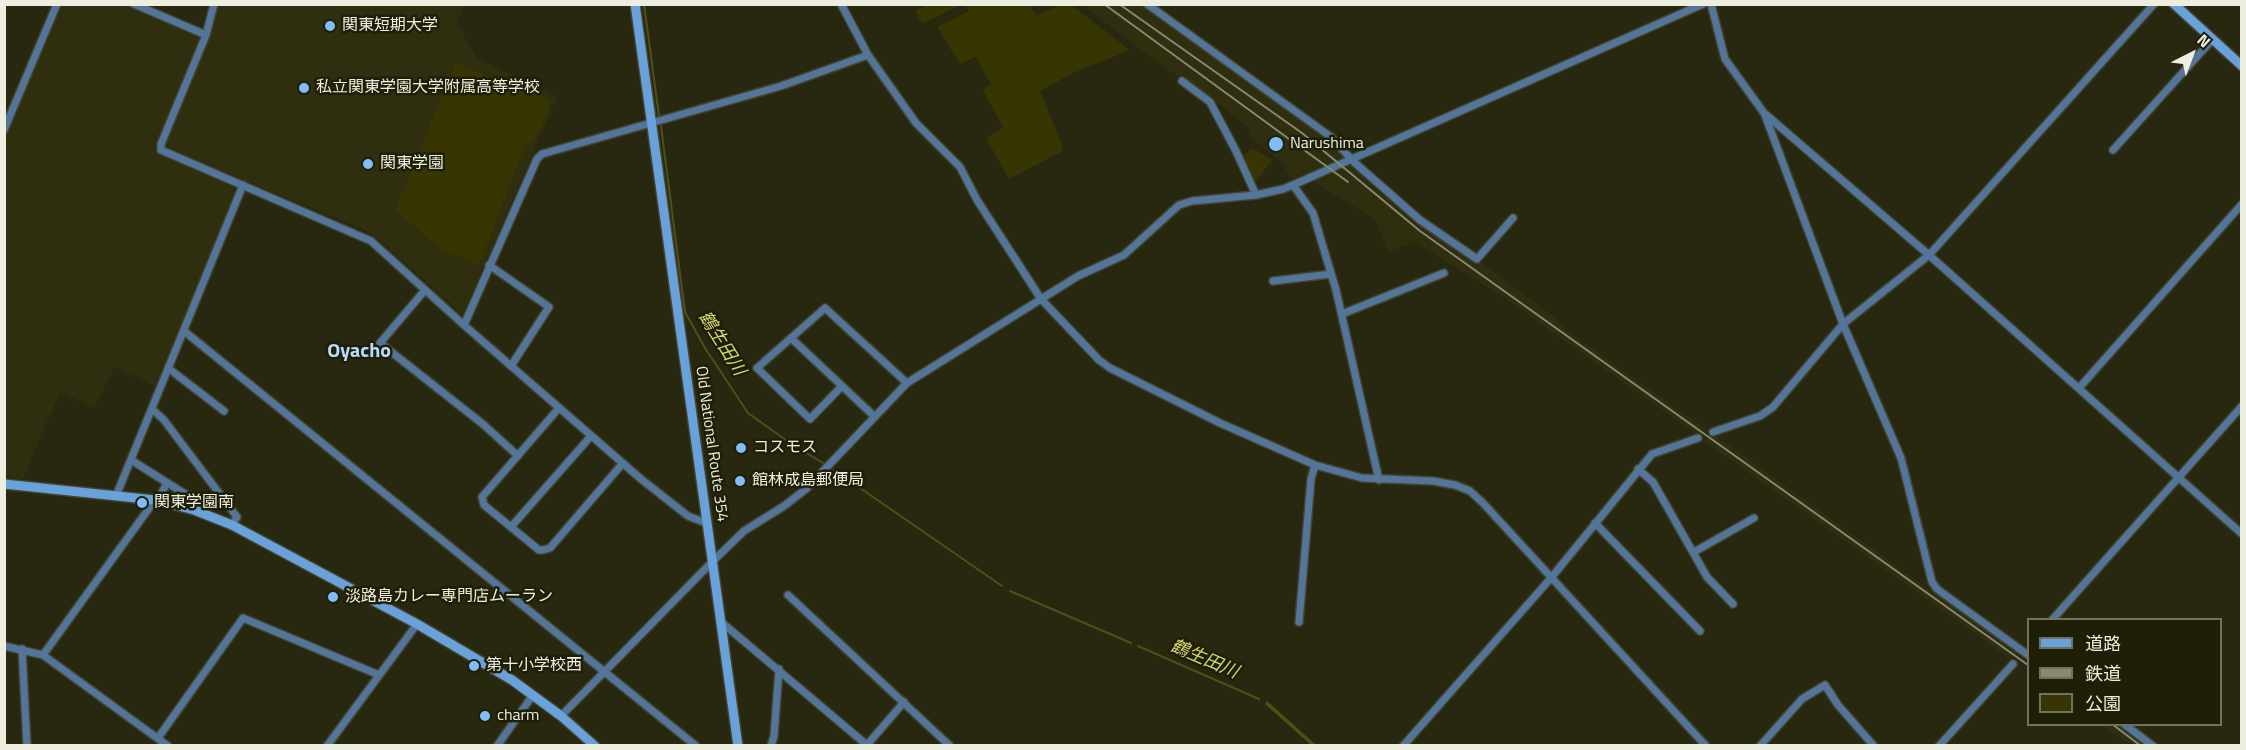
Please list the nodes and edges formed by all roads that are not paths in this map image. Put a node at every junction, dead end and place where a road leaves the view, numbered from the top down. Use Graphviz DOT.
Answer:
graph roads {
  1 [pos="57,4"];
  2 [pos="134,4"];
  3 [pos="214,4"];
  4 [pos="635,4"];
  5 [pos="841,4"];
  6 [pos="1147,4"];
  7 [pos="1703,4"];
  8 [pos="1711,4"];
  9 [pos="2154,4"];
  10 [pos="2174,4"];
  11 [pos="206,34"];
  12 [pos="2212,40"];
  13 [pos="868,55"];
  14 [pos="2241,66"];
  15 [pos="1182,81"];
  16 [pos="4,108"];
  17 [pos="12,111"];
  18 [pos="1764,113"];
  19 [pos="651,123"];
  20 [pos="4,130"];
  21 [pos="2113,150"];
  22 [pos="1352,158"];
  23 [pos="243,185"];
  24 [pos="1293,185"];
  25 [pos="1256,195"];
  26 [pos="2241,204"];
  27 [pos="1513,218"];
  28 [pos="1929,255"];
  29 [pos="489,264"];
  30 [pos="1444,273"];
  31 [pos="1330,274"];
  32 [pos="1273,281"];
  33 [pos="425,290"];
  34 [pos="1041,299"];
  35 [pos="1342,314"];
  36 [pos="1843,324"];
  37 [pos="464,325"];
  38 [pos="184,331"];
  39 [pos="790,338"];
  40 [pos="511,366"];
  41 [pos="168,368"];
  42 [pos="907,383"];
  43 [pos="842,386"];
  44 [pos="2079,388"];
  45 [pos="2241,406"];
  46 [pos="559,408"];
  47 [pos="152,409"];
  48 [pos="224,411"];
  49 [pos="875,417"];
  50 [pos="1713,432"];
  51 [pos="591,435"];
  52 [pos="1698,438"];
  53 [pos="518,456"];
  54 [pos="131,460"];
  55 [pos="623,463"];
  56 [pos="1315,465"];
  57 [pos="1638,469"];
  58 [pos="2179,478"];
  59 [pos="1379,480"];
  60 [pos="168,483"];
  61 [pos="4,484"];
  62 [pos="116,496"];
  63 [pos="155,500"];
  64 [pos="202,513"];
  65 [pos="1754,518"];
  66 [pos="706,523"];
  67 [pos="1595,524"];
  68 [pos="232,525"];
  69 [pos="511,527"];
  70 [pos="2241,534"];
  71 [pos="1694,552"];
  72 [pos="712,562"];
  73 [pos="1551,578"];
  74 [pos="788,596"];
  75 [pos="1733,604"];
  76 [pos="2054,618"];
  77 [pos="720,621"];
  78 [pos="1299,622"];
  79 [pos="417,624"];
  80 [pos="1700,631"];
  81 [pos="4,646"];
  82 [pos="22,648"];
  83 [pos="2027,651"];
  84 [pos="43,654"];
  85 [pos="2013,664"];
  86 [pos="779,669"];
  87 [pos="605,672"];
  88 [pos="379,675"];
  89 [pos="533,695"];
  90 [pos="904,702"];
  91 [pos="561,716"];
  92 [pos="2127,726"];
  93 [pos="158,738"];
  94 [pos="867,745"];
  95 [pos="1939,745"];
  96 [pos="27,746"];
  97 [pos="168,746"];
  98 [pos="327,746"];
  99 [pos="497,746"];
  100 [pos="595,746"];
  101 [pos="696,746"];
  102 [pos="738,746"];
  103 [pos="771,746"];
  104 [pos="950,746"];
  105 [pos="1403,746"];
  106 [pos="1706,746"];
  107 [pos="1760,746"];
  108 [pos="1874,746"];
  109 [pos="2153,746"];
  1 -- 17 [label="street"];
  2 -- 11 [label="street"];
  3 -- 11 [label="street"];
  4 -- 19 [label="street, Old National Route 354"];
  5 -- 13 [label="street"];
  6 -- 22 [label="street"];
  7 -- 22 [label="street"];
  8 -- 18 [label="street"];
  9 -- 28 [label="street"];
  10 -- 12 [label="street"];
  11 -- 23 [label="street"];
  12 -- 14 [label="street"];
  12 -- 21 [label="street"];
  13 -- 19 [label="street"];
  13 -- 34 [label="street"];
  15 -- 25 [label="street"];
  16 -- 17 [label="street"];
  17 -- 20 [label="street"];
  18 -- 28 [label="street"];
  18 -- 36 [label="street"];
  19 -- 29 [label="street"];
  19 -- 66 [label="street, Old National Route 354"];
  22 -- 24 [label="street"];
  22 -- 27 [label="street"];
  23 -- 33 [label="street"];
  23 -- 38 [label="street"];
  24 -- 25 [label="street"];
  24 -- 31 [label="street"];
  25 -- 34 [label="street"];
  26 -- 44 [label="street"];
  28 -- 36 [label="street"];
  28 -- 44 [label="street"];
  29 -- 37 [label="street"];
  29 -- 40 [label="street"];
  30 -- 35 [label="street"];
  31 -- 32 [label="street"];
  31 -- 35 [label="street"];
  33 -- 37 [label="street"];
  33 -- 53 [label="street"];
  34 -- 42 [label="street"];
  34 -- 56 [label="street"];
  35 -- 59 [label="street"];
  36 -- 50 [label="street"];
  36 -- 83 [label="street"];
  37 -- 40 [label="street"];
  38 -- 41 [label="street"];
  38 -- 87 [label="street"];
  39 -- 42 [label="street"];
  39 -- 43 [label="street"];
  39 -- 43 [label="street"];
  40 -- 46 [label="street"];
  41 -- 47 [label="street"];
  41 -- 48 [label="street"];
  42 -- 49 [label="street"];
  43 -- 49 [label="street"];
  44 -- 58 [label="street"];
  45 -- 58 [label="street"];
  46 -- 51 [label="street"];
  46 -- 53 [label="street"];
  47 -- 54 [label="street"];
  47 -- 68 [label="street"];
  49 -- 72 [label="street"];
  51 -- 55 [label="street"];
  51 -- 69 [label="street"];
  52 -- 57 [label="street"];
  53 -- 69 [label="street"];
  54 -- 60 [label="street"];
  54 -- 62 [label="street"];
  55 -- 66 [label="street"];
  55 -- 69 [label="street"];
  56 -- 59 [label="street"];
  56 -- 78 [label="street"];
  57 -- 67 [label="street"];
  57 -- 71 [label="street"];
  58 -- 70 [label="street"];
  58 -- 76 [label="street"];
  59 -- 73 [label="street"];
  60 -- 63 [label="street"];
  60 -- 64 [label="street"];
  61 -- 62 [label="street"];
  62 -- 63 [label="street"];
  63 -- 64 [label="street"];
  63 -- 84 [label="street"];
  64 -- 68 [label="street"];
  65 -- 71 [label="street"];
  66 -- 72 [label="street, Old National Route 354"];
  67 -- 73 [label="street"];
  67 -- 80 [label="street"];
  68 -- 79 [label="street"];
  71 -- 75 [label="street"];
  72 -- 77 [label="street, Old National Route 354"];
  72 -- 87 [label="street"];
  73 -- 105 [label="street"];
  73 -- 106 [label="street"];
  74 -- 90 [label="street"];
  77 -- 86 [label="street"];
  77 -- 102 [label="street, Old National Route 354"];
  79 -- 88 [label="street"];
  79 -- 89 [label="street"];
  81 -- 82 [label="street"];
  82 -- 84 [label="street"];
  82 -- 96 [label="street"];
  84 -- 93 [label="street"];
  85 -- 95 [label="street"];
  86 -- 94 [label="street"];
  86 -- 103 [label="street"];
  87 -- 91 [label="street"];
  87 -- 101 [label="street"];
  88 -- 93 [label="street"];
  88 -- 98 [label="street"];
  89 -- 91 [label="street"];
  89 -- 99 [label="street"];
  90 -- 94 [label="street"];
  90 -- 104 [label="street"];
  91 -- 100 [label="street"];
  92 -- 109 [label="street"];
  93 -- 97 [label="street"];
  107 -- 108 [label="street"];
}
